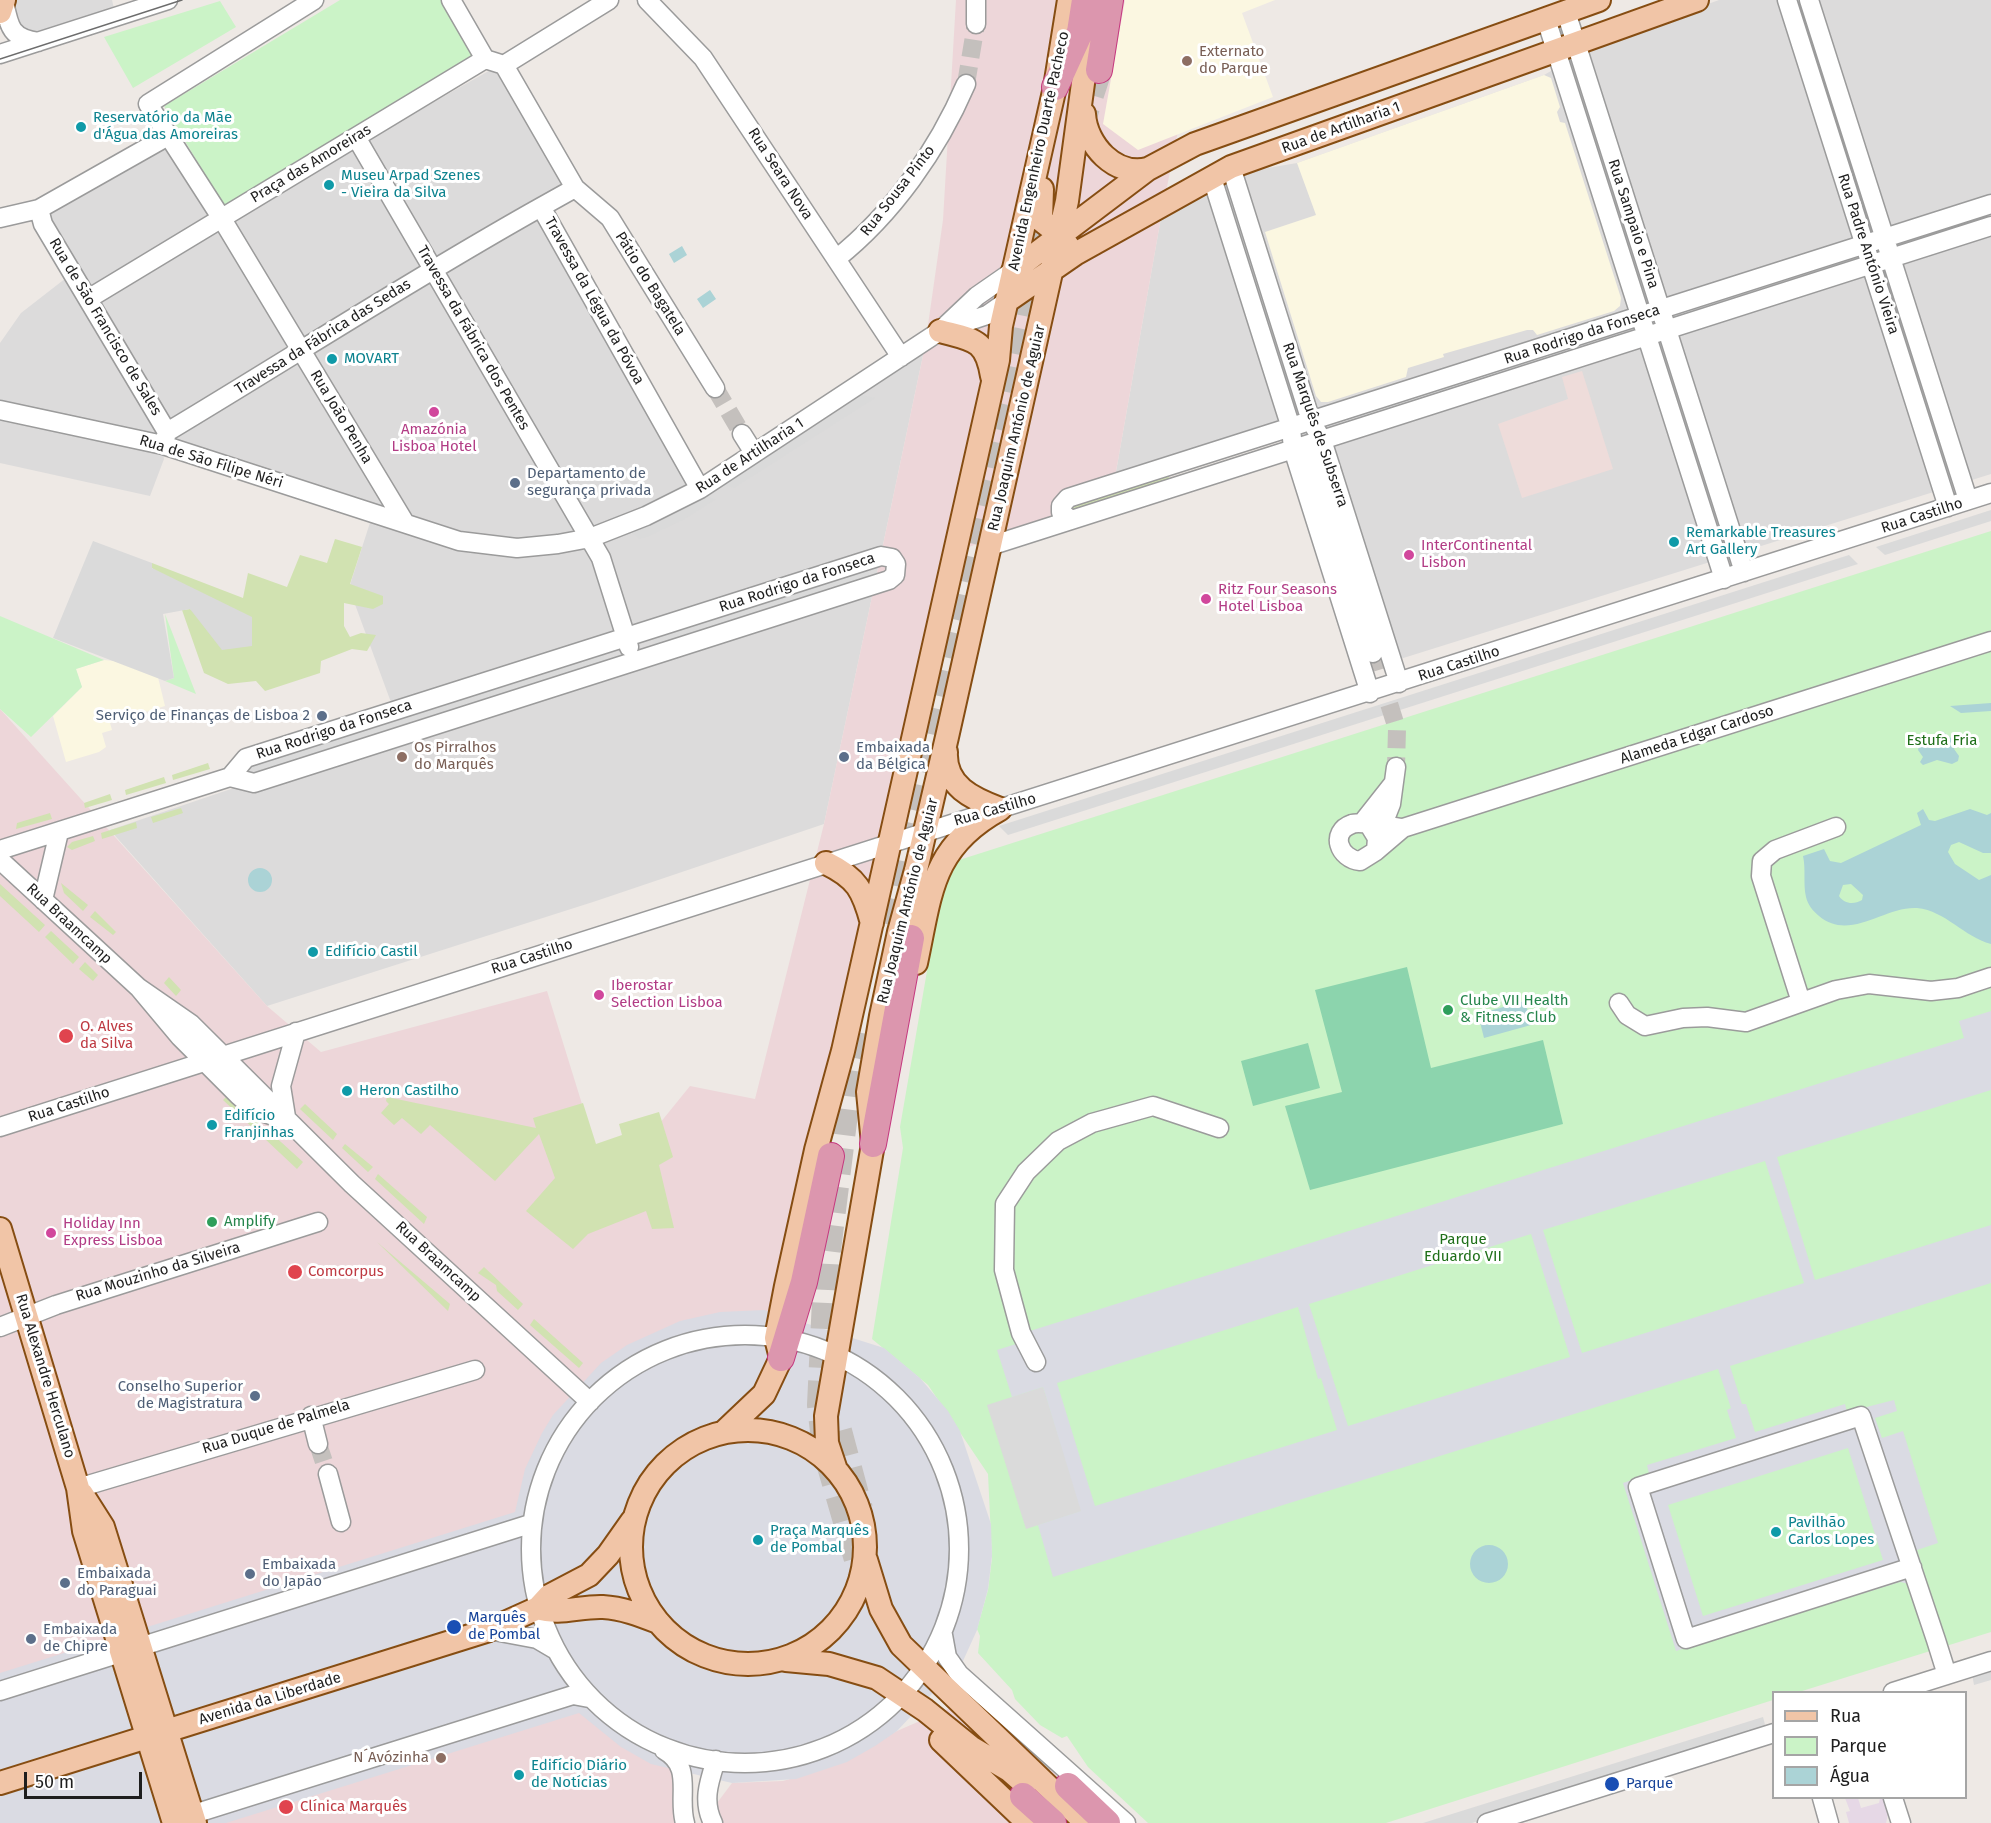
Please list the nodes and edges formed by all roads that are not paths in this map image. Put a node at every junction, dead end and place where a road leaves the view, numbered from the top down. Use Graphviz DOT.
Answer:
graph roads {
  1 [pos="168,0"];
  2 [pos="314,0"];
  3 [pos="451,0"];
  4 [pos="609,0"];
  5 [pos="647,0"];
  6 [pos="976,0"];
  7 [pos="1069,0"];
  8 [pos="1085,0"];
  9 [pos="1095,0"];
  10 [pos="1110,0"];
  11 [pos="1599,0"];
  12 [pos="1697,0"];
  13 [pos="1787,0"];
  14 [pos="1809,0"];
  15 [pos="3,4"];
  16 [pos="1556,16"];
  17 [pos="976,24"];
  18 [pos="38,42"];
  19 [pos="1565,47"];
  20 [pos="0,54"];
  21 [pos="485,59"];
  22 [pos="504,65"];
  23 [pos="1099,70"];
  24 [pos="966,84"];
  25 [pos="1054,92"];
  26 [pos="1083,98"];
  27 [pos="168,136"];
  28 [pos="356,137"];
  29 [pos="1148,169"];
  30 [pos="1221,173"];
  31 [pos="575,188"];
  32 [pos="1991,204"];
  33 [pos="542,207"];
  34 [pos="39,209"];
  35 [pos="0,218"];
  36 [pos="222,219"];
  37 [pos="1991,226"];
  38 [pos="1060,235"];
  39 [pos="1885,238"];
  40 [pos="1865,244"];
  41 [pos="1075,254"];
  42 [pos="1891,258"];
  43 [pos="836,259"];
  44 [pos="1871,265"];
  45 [pos="432,268"];
  46 [pos="1052,269"];
  47 [pos="1013,271"];
  48 [pos="88,299"];
  49 [pos="1007,301"];
  50 [pos="1660,310"];
  51 [pos="1640,316"];
  52 [pos="1667,330"];
  53 [pos="940,331"];
  54 [pos="1647,336"];
  55 [pos="302,352"];
  56 [pos="901,357"];
  57 [pos="993,381"];
  58 [pos="715,388"];
  59 [pos="0,410"];
  60 [pos="1311,421"];
  61 [pos="1290,428"];
  62 [pos="742,434"];
  63 [pos="165,439"];
  64 [pos="1307,445"];
  65 [pos="754,453"];
  66 [pos="1173,465"];
  67 [pos="1180,485"];
  68 [pos="700,489"];
  69 [pos="1991,493"];
  70 [pos="1968,501"];
  71 [pos="1948,507"];
  72 [pos="1071,520"];
  73 [pos="405,524"];
  74 [pos="590,538"];
  75 [pos="990,546"];
  76 [pos="1744,573"];
  77 [pos="1724,579"];
  78 [pos="626,637"];
  79 [pos="1991,641"];
  80 [pos="1373,653"];
  81 [pos="633,662"];
  82 [pos="1399,683"];
  83 [pos="1370,693"];
  84 [pos="947,737"];
  85 [pos="1395,775"];
  86 [pos="230,777"];
  87 [pos="1000,809"];
  88 [pos="1836,827"];
  89 [pos="1403,828"];
  90 [pos="926,831"];
  91 [pos="58,832"];
  92 [pos="1373,833"];
  93 [pos="890,842"];
  94 [pos="0,850"];
  95 [pos="0,860"];
  96 [pos="826,863"];
  97 [pos="916,870"];
  98 [pos="43,900"];
  99 [pos="927,912"];
  100 [pos="872,922"];
  101 [pos="911,938"];
  102 [pos="1991,977"];
  103 [pos="139,988"];
  104 [pos="1801,1002"];
  105 [pos="1619,1004"];
  106 [pos="296,1032"];
  107 [pos="224,1056"];
  108 [pos="205,1062"];
  109 [pos="286,1120"];
  110 [pos="0,1127"];
  111 [pos="1219,1128"];
  112 [pos="873,1144"];
  113 [pos="831,1156"];
  114 [pos="318,1222"];
  115 [pos="0,1229"];
  116 [pos="27,1316"];
  117 [pos="0,1327"];
  118 [pos="782,1345"];
  119 [pos="836,1356"];
  120 [pos="1036,1362"];
  121 [pos="475,1370"];
  122 [pos="590,1402"];
  123 [pos="311,1416"];
  124 [pos="725,1431"];
  125 [pos="318,1444"];
  126 [pos="835,1467"];
  127 [pos="328,1474"];
  128 [pos="78,1488"];
  129 [pos="635,1514"];
  130 [pos="341,1522"];
  131 [pos="530,1524"];
  132 [pos="865,1557"];
  133 [pos="1912,1568"];
  134 [pos="538,1608"];
  135 [pos="658,1622"];
  136 [pos="489,1630"];
  137 [pos="943,1635"];
  138 [pos="554,1649"];
  139 [pos="131,1650"];
  140 [pos="781,1660"];
  141 [pos="1991,1660"];
  142 [pos="924,1669"];
  143 [pos="1947,1675"];
  144 [pos="0,1691"];
  145 [pos="1896,1691"];
  146 [pos="902,1696"];
  147 [pos="589,1698"];
  148 [pos="1772,1732"];
  149 [pos="157,1734"];
  150 [pos="654,1745"];
  151 [pos="716,1760"];
  152 [pos="0,1783"];
  153 [pos="1068,1786"];
  154 [pos="1023,1796"];
  155 [pos="1823,1799"];
  156 [pos="1894,1799"];
  157 [pos="184,1820"];
  158 [pos="685,1823"];
  159 [pos="713,1823"];
  160 [pos="1028,1823"];
  161 [pos="1053,1823"];
  162 [pos="1066,1823"];
  163 [pos="1086,1823"];
  164 [pos="1107,1823"];
  165 [pos="1125,1823"];
  166 [pos="1487,1823"];
  167 [pos="1829,1823"];
  168 [pos="1901,1823"];
  1 -- 18 [label="street"];
  2 -- 27 [label="street"];
  3 -- 21 [label="street"];
  4 -- 22 [label="street"];
  5 -- 43 [label="street, Rua Seara Nova"];
  6 -- 17 [label="street"];
  7 -- 25 [label="main road, Avenida Engenheiro Duarte Pacheco"];
  8 -- 25 [label="highway"];
  9 -- 26 [label="main road, Avenida Engenheiro Duarte Pacheco"];
  10 -- 23 [label="highway"];
  11 -- 16 [label="main road"];
  12 -- 19 [label="main road, Rua de Artilharia 1"];
  13 -- 40 [label="street, Rua Padre António Vieira"];
  14 -- 39 [label="street, Rua Padre António Vieira"];
  15 -- 18 [label="street"];
  16 -- 19 [label="street, Rua Sampaio e Pina"];
  16 -- 29 [label="main road"];
  18 -- 20 [label="street"];
  19 -- 30 [label="main road, Rua de Artilharia 1"];
  19 -- 50 [label="street, Rua Sampaio e Pina"];
  19 -- 51 [label="street, Rua Sampaio e Pina"];
  21 -- 22 [label="street"];
  21 -- 28 [label="street, Praça das Amoreiras"];
  22 -- 31 [label="street"];
  24 -- 43 [label="street, Rua Sousa Pinto"];
  25 -- 38 [label="main road"];
  25 -- 47 [label="main road, Avenida Engenheiro Duarte Pacheco"];
  26 -- 29 [label="main road"];
  26 -- 38 [label="main road, Avenida Engenheiro Duarte Pacheco"];
  27 -- 34 [label="street"];
  27 -- 36 [label="street"];
  28 -- 36 [label="street, Praça das Amoreiras"];
  28 -- 45 [label="street, Travessa da Fábrica dos Pentes"];
  29 -- 38 [label="main road"];
  30 -- 41 [label="main road, Rua de Artilharia 1"];
  30 -- 60 [label="street, Rua Marquês de Subserra"];
  30 -- 61 [label="street, Rua Marquês de Subserra"];
  31 -- 33 [label="street, Travessa da Légua da Póvoa"];
  31 -- 58 [label="street, Pátio do Bagatela"];
  32 -- 39 [label="street, Rua Rodrigo da Fonseca"];
  33 -- 45 [label="street, Travessa da Fábrica das Sedas"];
  33 -- 68 [label="street, Travessa da Légua da Póvoa"];
  34 -- 35 [label="street"];
  34 -- 48 [label="street, Rua de São Francisco de Sales"];
  36 -- 48 [label="street, Praça das Amoreiras"];
  36 -- 55 [label="street, Rua João Penha"];
  37 -- 42 [label="street, Rua Rodrigo da Fonseca"];
  38 -- 41 [label="main road"];
  38 -- 46 [label="main road, Avenida Engenheiro Duarte Pacheco"];
  38 -- 47 [label="main road"];
  39 -- 40 [label="street, Rua Rodrigo da Fonseca"];
  39 -- 42 [label="street, Rua Padre António Vieira"];
  40 -- 44 [label="street, Rua Padre António Vieira"];
  40 -- 50 [label="street, Rua Rodrigo da Fonseca"];
  41 -- 46 [label="main road, Rua de Artilharia 1"];
  42 -- 44 [label="street, Rua Rodrigo da Fonseca"];
  42 -- 70 [label="street, Rua Padre António Vieira"];
  43 -- 56 [label="street, Rua Seara Nova"];
  44 -- 52 [label="street, Rua Rodrigo da Fonseca"];
  44 -- 71 [label="street, Rua Padre António Vieira"];
  45 -- 55 [label="street, Travessa da Fábrica das Sedas"];
  45 -- 74 [label="street, Travessa da Fábrica dos Pentes"];
  46 -- 49 [label="main road, Rua de Artilharia 1"];
  46 -- 75 [label="main road, Rua Joaquim António de Aguiar"];
  47 -- 49 [label="main road, Avenida Engenheiro Duarte Pacheco"];
  47 -- 53 [label="street"];
  48 -- 63 [label="street, Rua de São Francisco de Sales"];
  49 -- 53 [label="street"];
  49 -- 57 [label="main road, Rua Joaquim António de Aguiar"];
  50 -- 51 [label="street, Rua Rodrigo da Fonseca"];
  50 -- 52 [label="street, Rua Sampaio e Pina"];
  51 -- 54 [label="street, Rua Sampaio e Pina"];
  51 -- 60 [label="street, Rua Rodrigo da Fonseca"];
  52 -- 54 [label="street, Rua Rodrigo da Fonseca"];
  52 -- 76 [label="street, Rua Sampaio e Pina"];
  53 -- 56 [label="street, Rua de Artilharia 1"];
  53 -- 57 [label="main road"];
  54 -- 64 [label="street, Rua Rodrigo da Fonseca"];
  54 -- 77 [label="street, Rua Sampaio e Pina"];
  55 -- 63 [label="street, Travessa da Fábrica das Sedas"];
  55 -- 73 [label="street, Rua João Penha"];
  56 -- 65 [label="street, Rua de Artilharia 1"];
  57 -- 93 [label="main road, Rua Joaquim António de Aguiar"];
  59 -- 63 [label="street, Rua de São Filipe Néri"];
  60 -- 61 [label="street, Rua Rodrigo da Fonseca"];
  60 -- 64 [label="street, Rua Marquês de Subserra"];
  61 -- 64 [label="street, Rua Marquês de Subserra"];
  61 -- 66 [label="street, Rua Rodrigo da Fonseca"];
  62 -- 65 [label="street"];
  63 -- 73 [label="street, Rua de São Filipe Néri"];
  64 -- 67 [label="street, Rua Rodrigo da Fonseca"];
  64 -- 80 [label="street, Rua Marquês de Subserra"];
  64 -- 82 [label="street, Rua Marquês de Subserra"];
  64 -- 83 [label="street, Rua Marquês de Subserra"];
  65 -- 68 [label="street, Rua de Artilharia 1"];
  66 -- 67 [label="street"];
  66 -- 72 [label="street, Rua Rodrigo da Fonseca"];
  67 -- 72 [label="street, Rua Rodrigo da Fonseca"];
  68 -- 74 [label="street, Rua de Artilharia 1"];
  69 -- 70 [label="street, Rua Castilho"];
  70 -- 71 [label="street, Rua Castilho"];
  71 -- 76 [label="street, Rua Castilho"];
  72 -- 75 [label="street, Rua Rodrigo da Fonseca"];
  73 -- 74 [label="street, Rua de Artilharia 1"];
  74 -- 78 [label="street, Travessa da Fábrica dos Pentes"];
  75 -- 84 [label="main road, Rua Joaquim António de Aguiar"];
  76 -- 77 [label="street, Rua Castilho"];
  77 -- 82 [label="street, Rua Castilho"];
  78 -- 81 [label="street, Travessa da Fábrica dos Pentes"];
  78 -- 81 [label="street, Rua Rodrigo da Fonseca"];
  78 -- 86 [label="street, Rua Rodrigo da Fonseca"];
  79 -- 89 [label="street, Alameda Edgar Cardoso"];
  81 -- 86 [label="street, Rua Rodrigo da Fonseca"];
  82 -- 83 [label="street, Rua Castilho"];
  83 -- 87 [label="street, Rua Castilho"];
  84 -- 87 [label="main road"];
  84 -- 90 [label="main road, Rua Joaquim António de Aguiar"];
  85 -- 92 [label="street"];
  86 -- 91 [label="street, Rua Rodrigo da Fonseca"];
  87 -- 90 [label="street, Rua Castilho"];
  87 -- 99 [label="main road"];
  88 -- 104 [label="street"];
  89 -- 92 [label="street, Alameda Edgar Cardoso"];
  89 -- 92 [label="street, Alameda Edgar Cardoso"];
  90 -- 93 [label="street, Rua Castilho"];
  90 -- 97 [label="main road, Rua Joaquim António de Aguiar"];
  91 -- 94 [label="street, Rua Rodrigo da Fonseca"];
  91 -- 98 [label="street"];
  93 -- 96 [label="street, Rua Castilho"];
  93 -- 100 [label="main road, Rua Joaquim António de Aguiar"];
  95 -- 98 [label="street, Rua Braamcamp"];
  96 -- 100 [label="main road"];
  96 -- 106 [label="street, Rua Castilho"];
  97 -- 99 [label="main road"];
  97 -- 112 [label="main road, Rua Joaquim António de Aguiar"];
  98 -- 103 [label="street, Rua Braamcamp"];
  99 -- 112 [label="main road"];
  100 -- 118 [label="main road, Rua Joaquim António de Aguiar"];
  101 -- 112 [label="highway"];
  102 -- 104 [label="street"];
  103 -- 107 [label="street, Rua Braamcamp"];
  103 -- 108 [label="street, Rua Braamcamp"];
  104 -- 105 [label="street"];
  106 -- 107 [label="street, Rua Castilho"];
  106 -- 109 [label="street"];
  107 -- 108 [label="street, Rua Castilho"];
  107 -- 109 [label="street, Rua Braamcamp"];
  108 -- 109 [label="street, Rua Braamcamp"];
  108 -- 110 [label="street, Rua Castilho"];
  109 -- 122 [label="street, Rua Braamcamp"];
  111 -- 120 [label="street"];
  112 -- 119 [label="main road, Rua Joaquim António de Aguiar"];
  113 -- 118 [label="highway"];
  114 -- 116 [label="street, Rua Mouzinho da Silveira"];
  115 -- 116 [label="main road, Rua Alexandre Herculano"];
  116 -- 117 [label="street, Rua Mouzinho da Silveira"];
  116 -- 128 [label="main road, Rua Alexandre Herculano"];
  118 -- 119 [label="street"];
  118 -- 122 [label="street"];
  118 -- 124 [label="main road, Rua Joaquim António de Aguiar"];
  119 -- 126 [label="main road, Rua Joaquim António de Aguiar"];
  119 -- 137 [label="street"];
  121 -- 123 [label="street, Rua Duque de Palmela"];
  122 -- 131 [label="street"];
  123 -- 125 [label="street"];
  123 -- 128 [label="street, Rua Duque de Palmela"];
  124 -- 126 [label="main road"];
  124 -- 129 [label="main road"];
  126 -- 132 [label="main road"];
  127 -- 130 [label="street"];
  128 -- 139 [label="main road, Rua Alexandre Herculano"];
  129 -- 134 [label="main road, Avenida da Liberdade"];
  129 -- 135 [label="main road"];
  131 -- 134 [label="street"];
  131 -- 139 [label="street"];
  132 -- 140 [label="main road"];
  132 -- 142 [label="main road"];
  133 -- 133 [label="street"];
  133 -- 143 [label="street"];
  134 -- 135 [label="main road"];
  134 -- 136 [label="main road, Avenida da Liberdade"];
  134 -- 138 [label="street"];
  135 -- 140 [label="main road"];
  136 -- 138 [label="street"];
  136 -- 149 [label="main road, Avenida da Liberdade"];
  137 -- 142 [label="street"];
  137 -- 165 [label="street"];
  138 -- 147 [label="street"];
  139 -- 144 [label="street"];
  139 -- 149 [label="main road, Rua Alexandre Herculano"];
  140 -- 146 [label="main road"];
  141 -- 143 [label="street"];
  142 -- 146 [label="street"];
  142 -- 163 [label="main road"];
  143 -- 145 [label="street"];
  146 -- 151 [label="street"];
  146 -- 160 [label="main road"];
  146 -- 162 [label="main road"];
  147 -- 150 [label="street"];
  147 -- 157 [label="street"];
  148 -- 166 [label="street"];
  149 -- 152 [label="main road, Avenida da Liberdade"];
  149 -- 157 [label="main road, Rua Alexandre Herculano"];
  150 -- 151 [label="street"];
  150 -- 158 [label="street"];
  151 -- 159 [label="street"];
  153 -- 164 [label="highway"];
  154 -- 161 [label="highway"];
  155 -- 167 [label="street"];
  156 -- 168 [label="street"];
}
